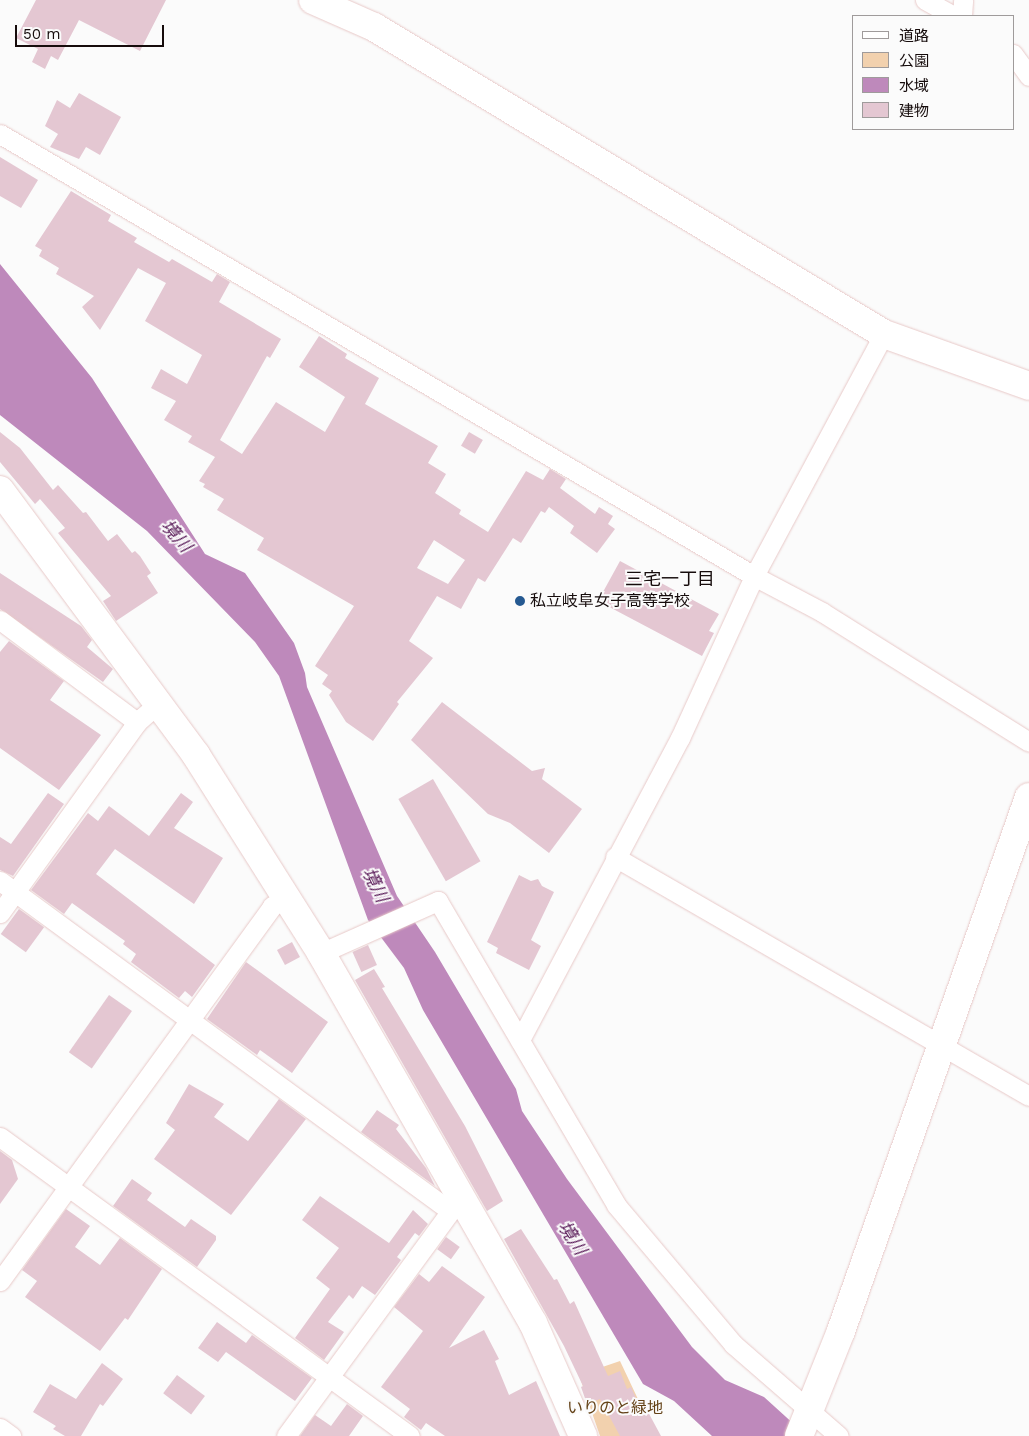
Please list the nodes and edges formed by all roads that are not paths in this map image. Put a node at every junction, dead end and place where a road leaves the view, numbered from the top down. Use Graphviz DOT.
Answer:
graph roads {
  1 [pos="313,0"];
  2 [pos="925,0"];
  3 [pos="963,0"];
  4 [pos="952,15"];
  5 [pos="962,15"];
  6 [pos="1020,57"];
  7 [pos="1029,76"];
  8 [pos="0,134"];
  9 [pos="884,334"];
  10 [pos="1029,386"];
  11 [pos="0,490"];
  12 [pos="754,576"];
  13 [pos="0,620"];
  14 [pos="158,704"];
  15 [pos="137,722"];
  16 [pos="1029,742"];
  17 [pos="1029,797"];
  18 [pos="615,857"];
  19 [pos="0,881"];
  20 [pos="15,892"];
  21 [pos="286,898"];
  22 [pos="0,913"];
  23 [pos="321,953"];
  24 [pos="190,1017"];
  25 [pos="520,1040"];
  26 [pos="941,1046"];
  27 [pos="1029,1096"];
  28 [pos="0,1136"];
  29 [pos="69,1187"];
  30 [pos="456,1204"];
  31 [pos="0,1281"];
  32 [pos="329,1377"];
  33 [pos="806,1423"];
  34 [pos="0,1428"];
  35 [pos="11,1436"];
  36 [pos="286,1436"];
  37 [pos="410,1436"];
  38 [pos="583,1436"];
  39 [pos="839,1436"];
  1 -- 9 [label="street"];
  2 -- 4 [label="street"];
  3 -- 5 [label="street"];
  6 -- 7 [label="street"];
  8 -- 12 [label="street"];
  9 -- 10 [label="street"];
  9 -- 12 [label="street"];
  11 -- 14 [label="street"];
  12 -- 16 [label="street"];
  12 -- 18 [label="street"];
  13 -- 15 [label="street"];
  14 -- 15 [label="street"];
  14 -- 21 [label="street"];
  15 -- 20 [label="street"];
  17 -- 26 [label="street"];
  18 -- 25 [label="street"];
  18 -- 26 [label="street"];
  19 -- 20 [label="street"];
  20 -- 22 [label="street"];
  20 -- 24 [label="street"];
  21 -- 23 [label="street"];
  21 -- 24 [label="street"];
  23 -- 25 [label="street"];
  23 -- 30 [label="street"];
  24 -- 29 [label="street"];
  24 -- 30 [label="street"];
  25 -- 33 [label="street"];
  26 -- 27 [label="street"];
  26 -- 33 [label="street"];
  28 -- 29 [label="street"];
  29 -- 31 [label="street"];
  29 -- 32 [label="street"];
  30 -- 32 [label="street"];
  30 -- 38 [label="street"];
  32 -- 36 [label="street"];
  32 -- 37 [label="street"];
  33 -- 39 [label="street"];
  34 -- 35 [label="street"];
}
